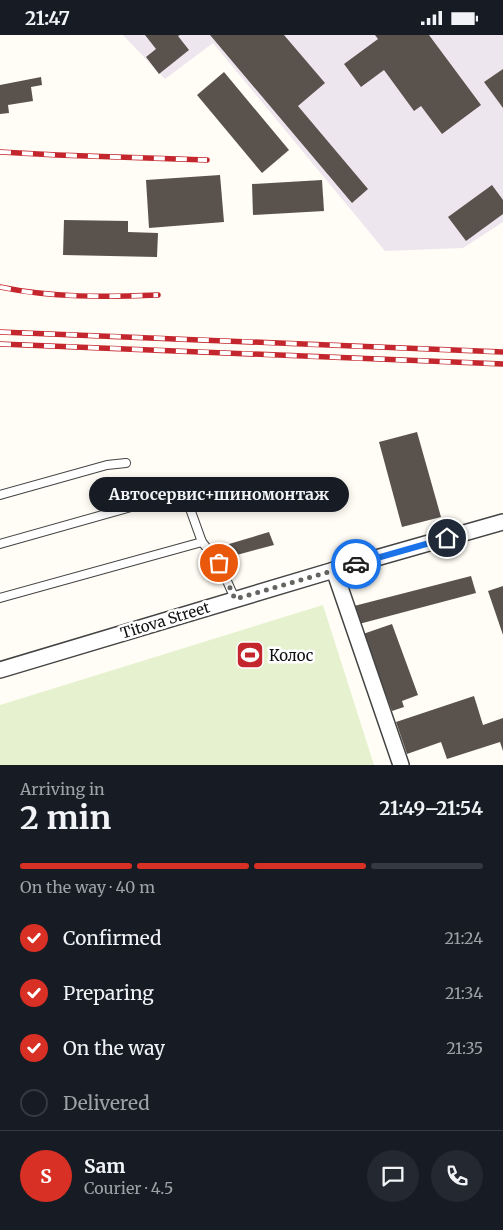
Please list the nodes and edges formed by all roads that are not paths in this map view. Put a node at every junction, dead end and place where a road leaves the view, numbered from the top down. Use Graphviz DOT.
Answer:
graph roads {
  1 [pos="126,463"];
  2 [pos="0,495"];
  3 [pos="503,522"];
  4 [pos="202,542"];
  5 [pos="0,544"];
  6 [pos="334,570"];
  7 [pos="0,598"];
  8 [pos="235,599"];
  9 [pos="0,670"];
  10 [pos="401,765"];
  1 -- 2 [label="lane"];
  3 -- 6 [label="street, Titova Street"];
  4 -- 5 [label="lane"];
  4 -- 7 [label="lane"];
  4 -- 8 [label="lane"];
  6 -- 8 [label="street, Titova Street"];
  6 -- 10 [label="street"];
  8 -- 9 [label="street, Titova Street"];
}
